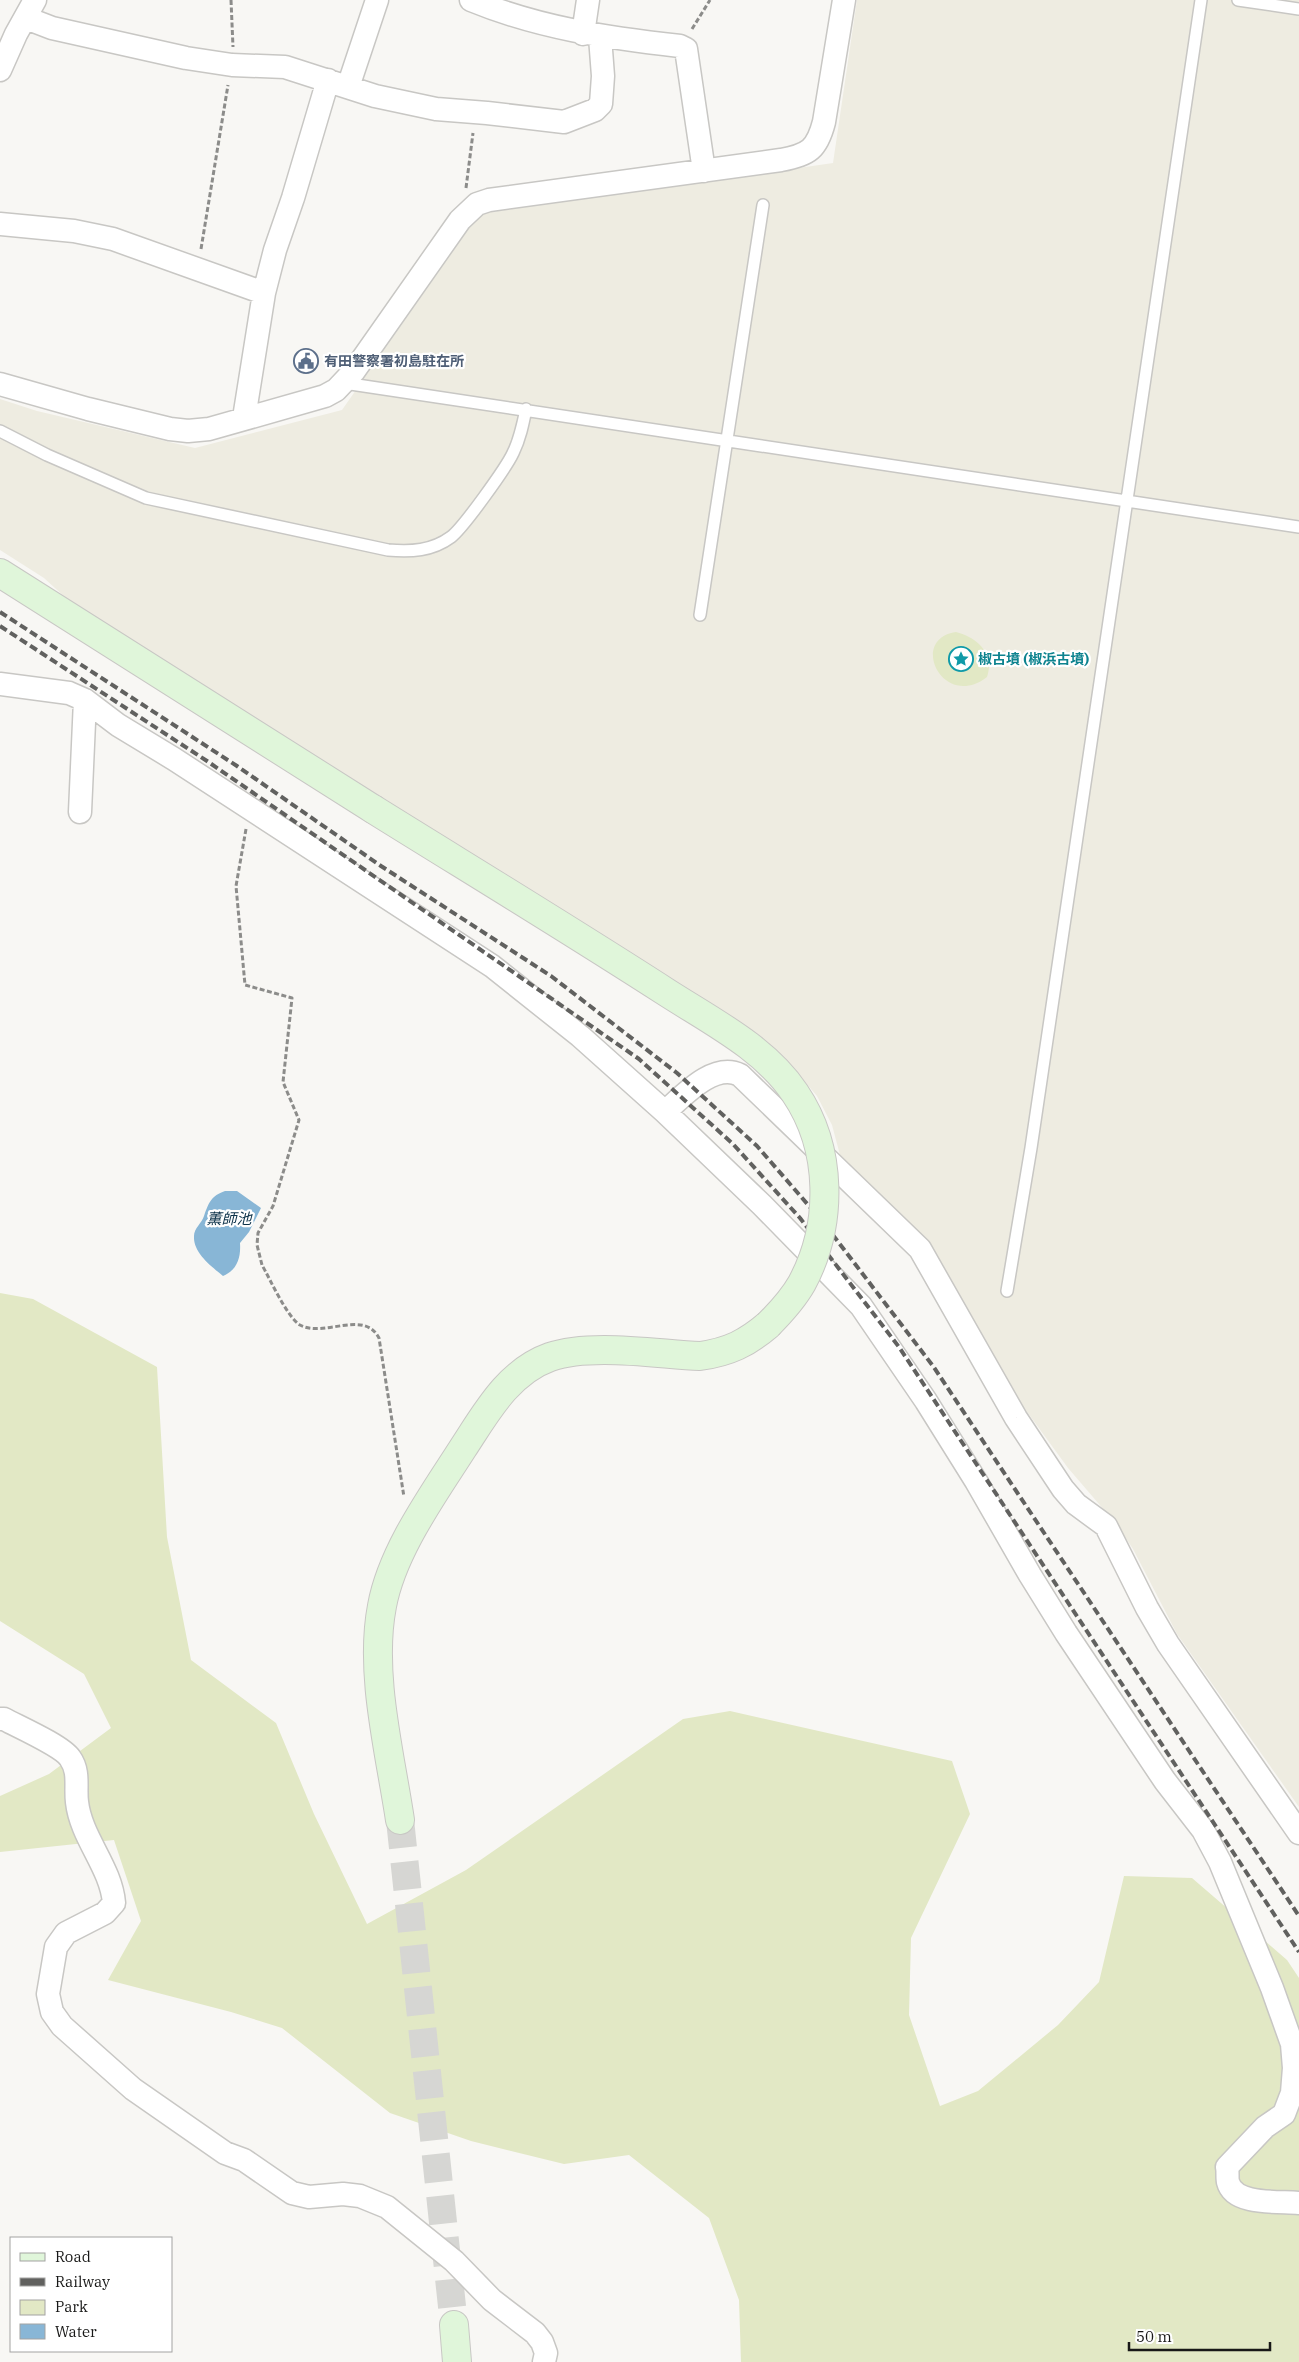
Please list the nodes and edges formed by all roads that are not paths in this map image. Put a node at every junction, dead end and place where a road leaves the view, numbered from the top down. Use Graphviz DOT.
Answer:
graph roads {
  1 [pos="378,0"];
  2 [pos="471,0"];
  3 [pos="588,0"];
  4 [pos="844,0"];
  5 [pos="1201,0"];
  6 [pos="1238,0"];
  7 [pos="31,9"];
  8 [pos="1299,9"];
  9 [pos="592,36"];
  10 [pos="0,70"];
  11 [pos="338,83"];
  12 [pos="704,171"];
  13 [pos="763,205"];
  14 [pos="0,224"];
  15 [pos="264,292"];
  16 [pos="344,382"];
  17 [pos="0,384"];
  18 [pos="526,409"];
  19 [pos="244,418"];
  20 [pos="0,431"];
  21 [pos="727,439"];
  22 [pos="1126,500"];
  23 [pos="1299,527"];
  24 [pos="0,573"];
  25 [pos="700,615"];
  26 [pos="0,684"];
  27 [pos="85,700"];
  28 [pos="80,812"];
  29 [pos="665,1112"];
  30 [pos="1007,1291"];
  31 [pos="0,1719"];
  32 [pos="400,1820"];
  33 [pos="1299,1833"];
  34 [pos="1299,2203"];
  35 [pos="454,2326"];
  36 [pos="457,2362"];
  37 [pos="544,2362"];
  1 -- 11 [label="street"];
  2 -- 9 [label="street"];
  3 -- 9 [label="street"];
  4 -- 12 [label="street"];
  5 -- 22 [label="lane"];
  6 -- 8 [label="lane"];
  7 -- 10 [label="street"];
  7 -- 11 [label="street"];
  9 -- 11 [label="street"];
  9 -- 12 [label="street"];
  11 -- 15 [label="street"];
  12 -- 16 [label="street"];
  13 -- 21 [label="lane"];
  14 -- 15 [label="street"];
  15 -- 19 [label="street"];
  16 -- 18 [label="lane"];
  16 -- 19 [label="street"];
  17 -- 19 [label="street"];
  18 -- 20 [label="lane"];
  18 -- 21 [label="lane"];
  21 -- 22 [label="lane"];
  21 -- 25 [label="lane"];
  22 -- 23 [label="lane"];
  22 -- 30 [label="lane"];
  24 -- 32 [label="street, bridge"];
  26 -- 27 [label="street"];
  27 -- 28 [label="street"];
  27 -- 29 [label="street"];
  29 -- 33 [label="street"];
  29 -- 34 [label="street"];
  31 -- 37 [label="street"];
  35 -- 36 [label="street"];
}
